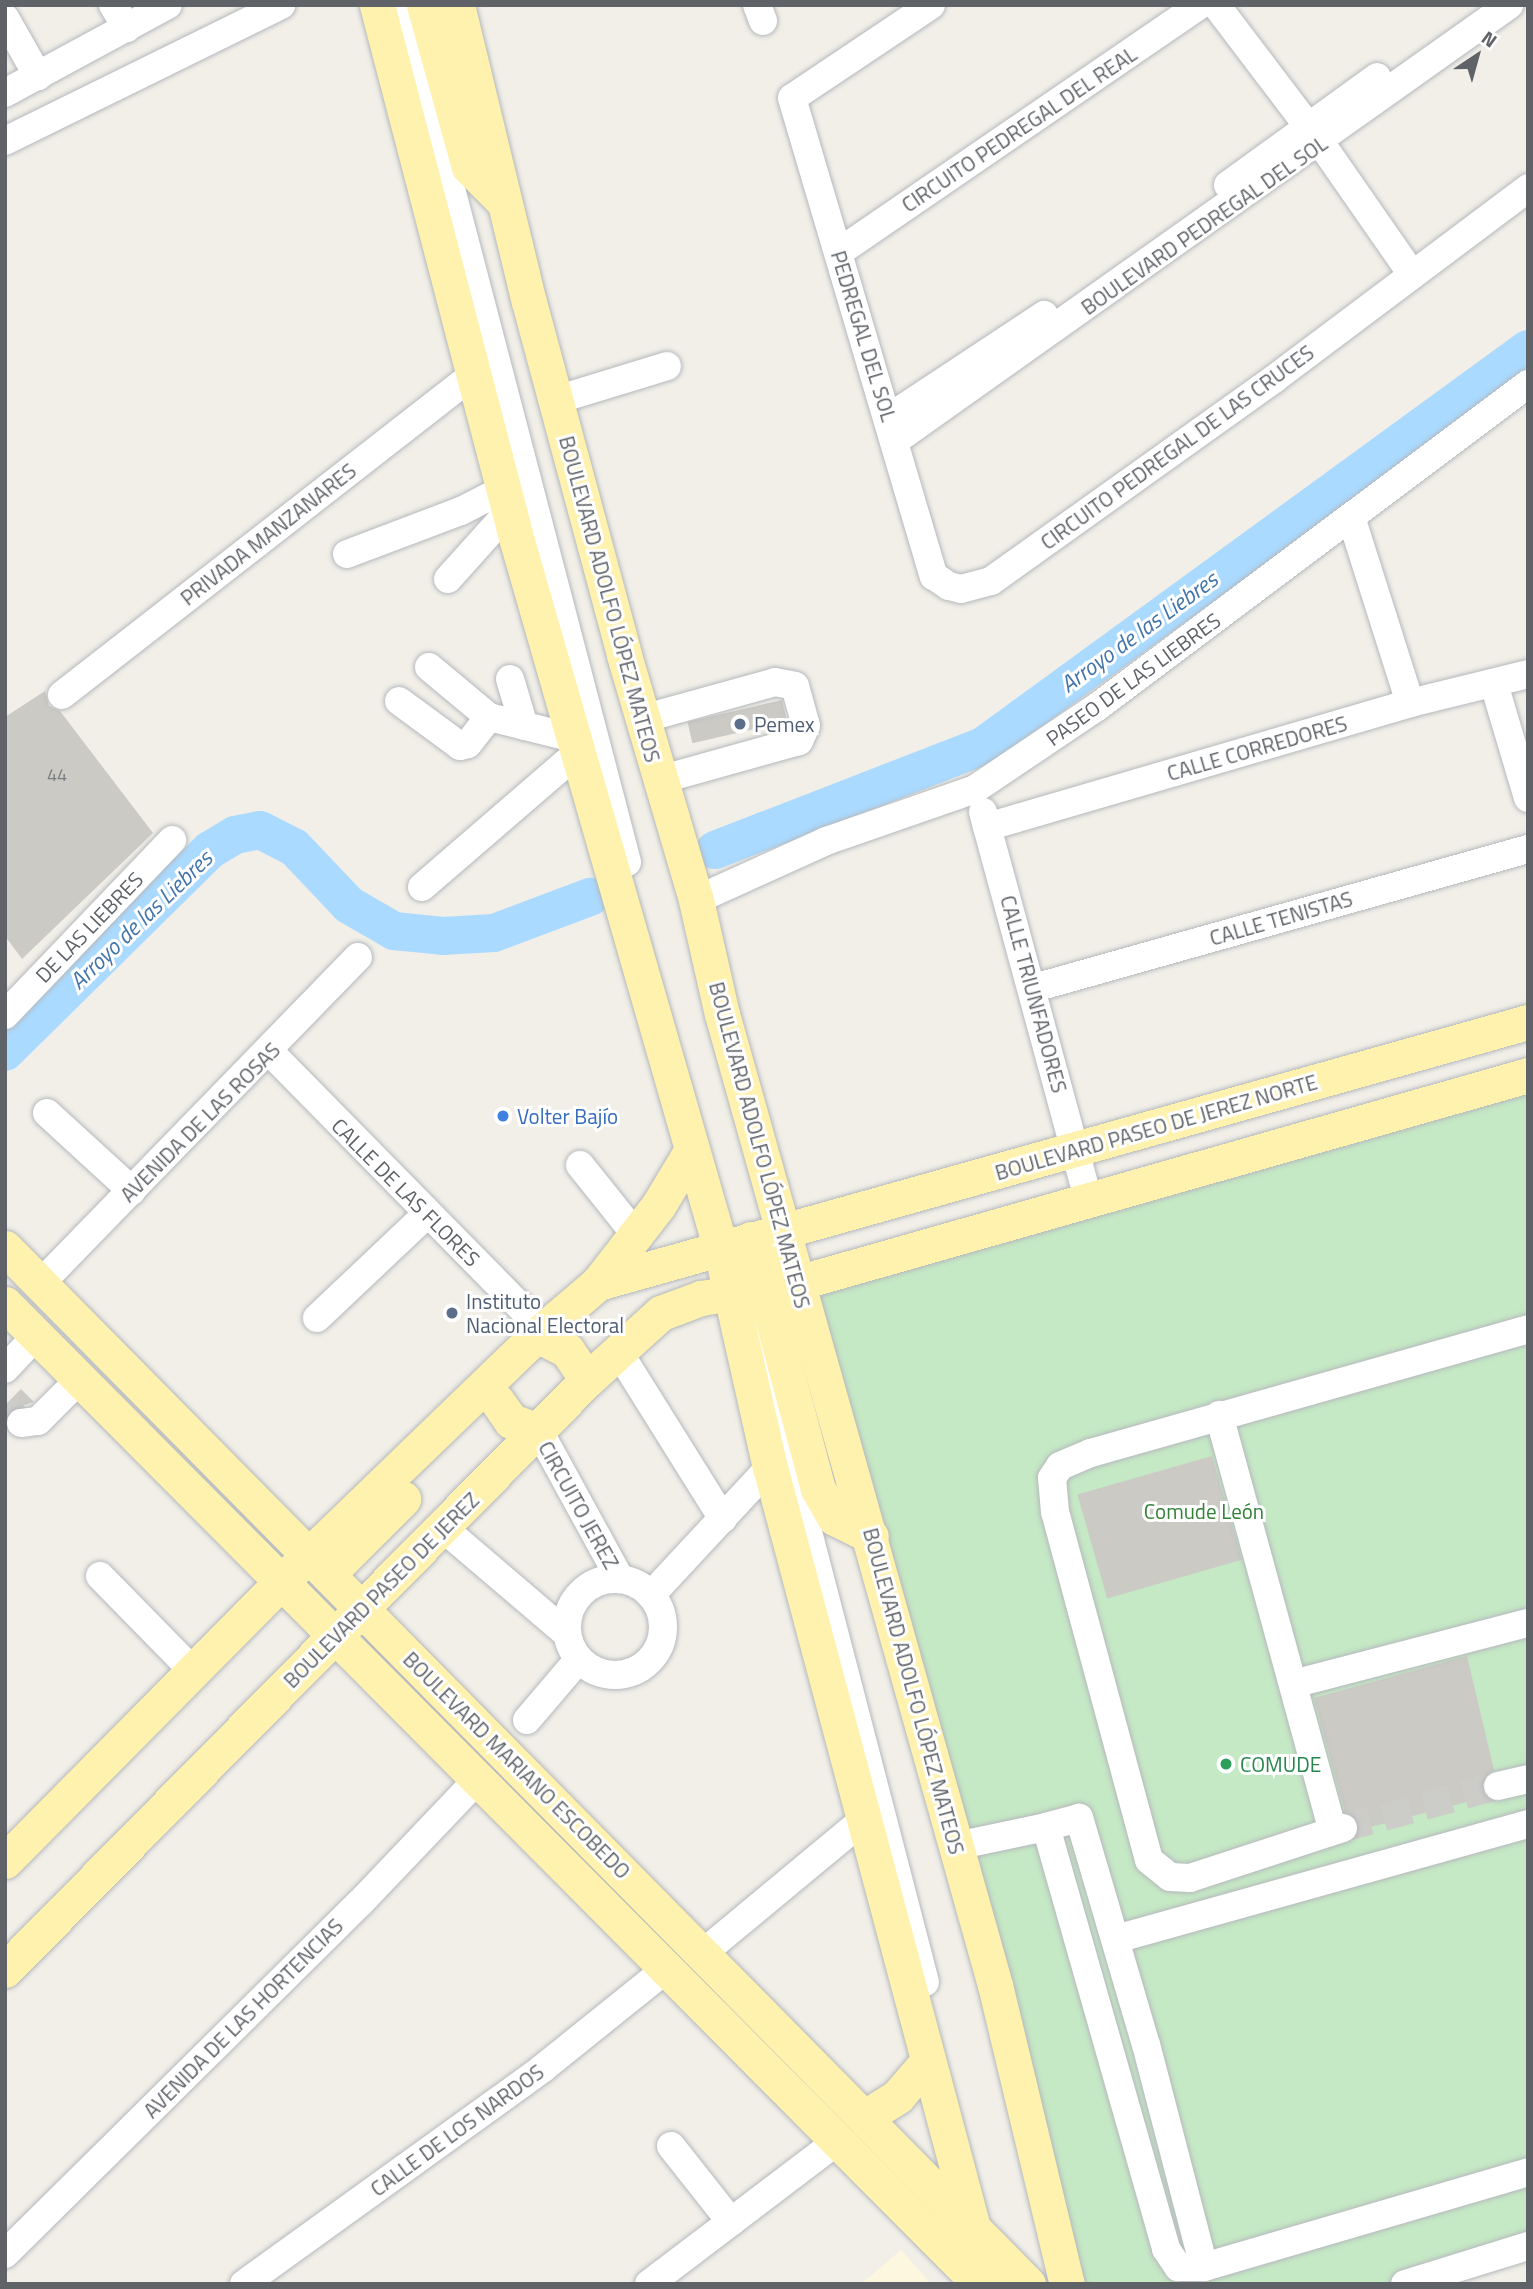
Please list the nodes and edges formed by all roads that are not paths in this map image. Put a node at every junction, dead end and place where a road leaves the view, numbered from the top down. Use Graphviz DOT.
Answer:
graph roads {
  1 [pos="169,5"];
  2 [pos="281,5"];
  3 [pos="377,5"];
  4 [pos="402,5"];
  5 [pos="424,5"];
  6 [pos="457,5"];
  7 [pos="931,5"];
  8 [pos="1200,5"];
  9 [pos="1216,5"];
  10 [pos="1479,5"];
  11 [pos="1509,5"];
  12 [pos="120,17"];
  13 [pos="5,18"];
  14 [pos="38,76"];
  15 [pos="5,93"];
  16 [pos="1314,134"];
  17 [pos="5,141"];
  18 [pos="1528,188"];
  19 [pos="504,202"];
  20 [pos="839,252"];
  21 [pos="1411,273"];
  22 [pos="667,366"];
  23 [pos="474,374"];
  24 [pos="1526,395"];
  25 [pos="556,400"];
  26 [pos="893,429"];
  27 [pos="506,500"];
  28 [pos="1352,520"];
  29 [pos="347,554"];
  30 [pos="934,576"];
  31 [pos="447,579"];
  32 [pos="429,667"];
  33 [pos="1528,674"];
  34 [pos="510,679"];
  35 [pos="1494,684"];
  36 [pos="62,695"];
  37 [pos="399,701"];
  38 [pos="1410,703"];
  39 [pos="489,717"];
  40 [pos="642,719"];
  41 [pos="524,726"];
  42 [pos="575,745"];
  43 [pos="659,780"];
  44 [pos="975,789"];
  45 [pos="1528,798"];
  46 [pos="988,827"];
  47 [pos="172,840"];
  48 [pos="1528,849"];
  49 [pos="422,887"];
  50 [pos="696,900"];
  51 [pos="358,957"];
  52 [pos="1034,988"];
  53 [pos="5,1015"];
  54 [pos="1528,1022"];
  55 [pos="270,1052"];
  56 [pos="1528,1076"];
  57 [pos="47,1114"];
  58 [pos="1075,1150"];
  59 [pos="691,1151"];
  60 [pos="580,1165"];
  61 [pos="132,1191"];
  62 [pos="1088,1199"];
  63 [pos="427,1214"];
  64 [pos="636,1235"];
  65 [pos="746,1240"];
  66 [pos="5,1248"];
  67 [pos="598,1283"];
  68 [pos="797,1283"];
  69 [pos="40,1284"];
  70 [pos="747,1292"];
  71 [pos="7,1310"];
  72 [pos="317,1318"];
  73 [pos="1528,1329"];
  74 [pos="537,1335"];
  75 [pos="36,1337"];
  76 [pos="618,1351"];
  77 [pos="5,1368"];
  78 [pos="587,1380"];
  79 [pos="78,1381"];
  80 [pos="497,1401"];
  81 [pos="1219,1415"];
  82 [pos="22,1423"];
  83 [pos="539,1431"];
  84 [pos="770,1467"];
  85 [pos="723,1519"];
  86 [pos="443,1528"];
  87 [pos="872,1536"];
  88 [pos="320,1564"];
  89 [pos="100,1576"];
  90 [pos="620,1579"];
  91 [pos="283,1580"];
  92 [pos="651,1595"];
  93 [pos="364,1609"];
  94 [pos="1528,1623"];
  95 [pos="566,1633"];
  96 [pos="335,1636"];
  97 [pos="578,1660"];
  98 [pos="193,1671"];
  99 [pos="1293,1684"];
  100 [pos="527,1720"];
  101 [pos="478,1779"];
  102 [pos="1528,1779"];
  103 [pos="1498,1786"];
  104 [pos="863,1820"];
  105 [pos="1528,1824"];
  106 [pos="1046,1827"];
  107 [pos="956,1846"];
  108 [pos="5,1860"];
  109 [pos="1115,1939"];
  110 [pos="703,1953"];
  111 [pos="5,1970"];
  112 [pos="665,1970"];
  113 [pos="928,2061"];
  114 [pos="865,2117"];
  115 [pos="839,2140"];
  116 [pos="671,2146"];
  117 [pos="1528,2172"];
  118 [pos="731,2222"];
  119 [pos="970,2223"];
  120 [pos="1528,2246"];
  121 [pos="5,2254"];
  122 [pos="1204,2267"];
  123 [pos="997,2273"];
  124 [pos="251,2281"];
  125 [pos="649,2284"];
  126 [pos="979,2284"];
  127 [pos="1028,2284"];
  128 [pos="1067,2284"];
  129 [pos="1405,2284"];
  1 -- 12 [label="street"];
  2 -- 17 [label="street"];
  3 -- 23 [label="main road, BOULEVARD ADOLFO LÓPEZ MATEOS"];
  4 -- 65 [label="street"];
  5 -- 19 [label="main road"];
  6 -- 19 [label="main road, BOULEVARD ADOLFO LÓPEZ MATEOS"];
  7 -- 20 [label="street, PEDREGAL DEL SOL"];
  8 -- 20 [label="street, CIRCUITO PEDREGAL DEL REAL"];
  9 -- 16 [label="street"];
  10 -- 16 [label="street, BOULEVARD PEDREGAL DEL SOL"];
  11 -- 16 [label="street, BOULEVARD PEDREGAL DEL SOL"];
  12 -- 14 [label="street"];
  13 -- 14 [label="street"];
  14 -- 15 [label="street"];
  16 -- 21 [label="street"];
  16 -- 26 [label="street, BOULEVARD PEDREGAL DEL SOL"];
  18 -- 21 [label="street, CIRCUITO PEDREGAL DE LAS CRUCES"];
  19 -- 25 [label="main road, BOULEVARD ADOLFO LÓPEZ MATEOS"];
  20 -- 26 [label="street, PEDREGAL DEL SOL"];
  21 -- 30 [label="street, CIRCUITO PEDREGAL DE LAS CRUCES"];
  22 -- 25 [label="street"];
  23 -- 27 [label="main road, BOULEVARD ADOLFO LÓPEZ MATEOS"];
  23 -- 36 [label="street, PRIVADA MANZANARES"];
  24 -- 28 [label="street, PASEO DE LAS LIEBRES"];
  25 -- 40 [label="main road, BOULEVARD ADOLFO LÓPEZ MATEOS"];
  26 -- 30 [label="street, PEDREGAL DEL SOL"];
  27 -- 29 [label="street"];
  27 -- 31 [label="street"];
  27 -- 42 [label="main road, BOULEVARD ADOLFO LÓPEZ MATEOS"];
  28 -- 38 [label="street"];
  28 -- 44 [label="street, PASEO DE LAS LIEBRES"];
  32 -- 39 [label="street"];
  33 -- 35 [label="street, CALLE CORREDORES"];
  34 -- 41 [label="street"];
  35 -- 38 [label="street, CALLE CORREDORES"];
  35 -- 45 [label="street"];
  37 -- 39 [label="street"];
  38 -- 46 [label="street, CALLE CORREDORES"];
  39 -- 41 [label="street"];
  40 -- 43 [label="main road, BOULEVARD ADOLFO LÓPEZ MATEOS"];
  40 -- 43 [label="street"];
  41 -- 42 [label="street"];
  42 -- 49 [label="street"];
  42 -- 59 [label="main road, BOULEVARD ADOLFO LÓPEZ MATEOS"];
  43 -- 50 [label="main road, BOULEVARD ADOLFO LÓPEZ MATEOS"];
  44 -- 46 [label="street, CALLE TRIUNFADORES"];
  44 -- 50 [label="street, PASEO DE LAS LIEBRES"];
  46 -- 52 [label="street, CALLE TRIUNFADORES"];
  47 -- 53 [label="street, DE LAS LIEBRES"];
  48 -- 52 [label="street, CALLE TENISTAS"];
  50 -- 65 [label="main road, BOULEVARD ADOLFO LÓPEZ MATEOS"];
  51 -- 55 [label="street, AVENIDA DE LAS ROSAS"];
  52 -- 58 [label="street, CALLE TRIUNFADORES"];
  54 -- 58 [label="main road, BOULEVARD PASEO DE JEREZ NORTE"];
  55 -- 61 [label="street, AVENIDA DE LAS ROSAS"];
  55 -- 63 [label="street, CALLE DE LAS FLORES"];
  56 -- 62 [label="main road"];
  57 -- 61 [label="street"];
  58 -- 62 [label="street, CALLE TRIUNFADORES"];
  58 -- 65 [label="main road, BOULEVARD PASEO DE JEREZ NORTE"];
  59 -- 64 [label="main road"];
  59 -- 65 [label="main road, BOULEVARD ADOLFO LÓPEZ MATEOS"];
  60 -- 64 [label="street"];
  61 -- 69 [label="street, AVENIDA DE LAS ROSAS"];
  62 -- 68 [label="main road"];
  63 -- 72 [label="street"];
  63 -- 74 [label="street, CALLE DE LAS FLORES"];
  64 -- 67 [label="main road"];
  65 -- 67 [label="main road"];
  65 -- 68 [label="main road, BOULEVARD ADOLFO LÓPEZ MATEOS"];
  65 -- 70 [label="main road, BOULEVARD ADOLFO LÓPEZ MATEOS"];
  66 -- 69 [label="main road, BOULEVARD MARIANO ESCOBEDO"];
  67 -- 74 [label="main road"];
  68 -- 70 [label="main road, BOULEVARD PASEO DE JEREZ"];
  68 -- 87 [label="main road, BOULEVARD ADOLFO LÓPEZ MATEOS"];
  69 -- 88 [label="main road, BOULEVARD MARIANO ESCOBEDO"];
  70 -- 76 [label="main road, BOULEVARD PASEO DE JEREZ"];
  70 -- 84 [label="main road, BOULEVARD ADOLFO LÓPEZ MATEOS"];
  70 -- 87 [label="main road"];
  70 -- 123 [label="street"];
  71 -- 75 [label="main road, BOULEVARD MARIANO ESCOBEDO"];
  73 -- 81 [label="street"];
  74 -- 78 [label="main road"];
  74 -- 80 [label="main road"];
  74 -- 88 [label="main road"];
  75 -- 77 [label="street"];
  75 -- 79 [label="main road, BOULEVARD MARIANO ESCOBEDO"];
  76 -- 78 [label="main road, BOULEVARD PASEO DE JEREZ"];
  76 -- 85 [label="street"];
  78 -- 83 [label="main road, BOULEVARD PASEO DE JEREZ"];
  79 -- 82 [label="street"];
  79 -- 91 [label="main road, BOULEVARD MARIANO ESCOBEDO"];
  80 -- 83 [label="main road"];
  80 -- 88 [label="main road"];
  81 -- 99 [label="street"];
  81 -- 99 [label="street"];
  83 -- 86 [label="main road, BOULEVARD PASEO DE JEREZ"];
  83 -- 90 [label="street, CIRCUITO JEREZ"];
  84 -- 85 [label="street"];
  84 -- 104 [label="main road, BOULEVARD ADOLFO LÓPEZ MATEOS"];
  85 -- 92 [label="street"];
  86 -- 93 [label="main road, BOULEVARD PASEO DE JEREZ"];
  86 -- 95 [label="street"];
  87 -- 107 [label="main road, BOULEVARD ADOLFO LÓPEZ MATEOS"];
  88 -- 91 [label="main road"];
  88 -- 93 [label="main road, BOULEVARD MARIANO ESCOBEDO"];
  89 -- 98 [label="street"];
  90 -- 92 [label="street"];
  90 -- 95 [label="street"];
  91 -- 96 [label="main road, BOULEVARD MARIANO ESCOBEDO"];
  91 -- 98 [label="main road"];
  92 -- 97 [label="street"];
  93 -- 96 [label="main road, BOULEVARD PASEO DE JEREZ"];
  93 -- 110 [label="main road, BOULEVARD MARIANO ESCOBEDO"];
  94 -- 99 [label="street"];
  95 -- 97 [label="street"];
  96 -- 101 [label="main road, BOULEVARD MARIANO ESCOBEDO"];
  96 -- 111 [label="main road, BOULEVARD PASEO DE JEREZ"];
  97 -- 100 [label="street"];
  98 -- 108 [label="main road"];
  101 -- 112 [label="main road, BOULEVARD MARIANO ESCOBEDO"];
  101 -- 121 [label="street, AVENIDA DE LAS HORTENCIAS"];
  102 -- 103 [label="street"];
  104 -- 110 [label="street"];
  104 -- 113 [label="main road, BOULEVARD ADOLFO LÓPEZ MATEOS"];
  105 -- 109 [label="street"];
  106 -- 107 [label="street"];
  106 -- 109 [label="street"];
  106 -- 122 [label="street"];
  107 -- 128 [label="main road, BOULEVARD ADOLFO LÓPEZ MATEOS"];
  109 -- 122 [label="street"];
  110 -- 114 [label="main road, BOULEVARD MARIANO ESCOBEDO"];
  112 -- 115 [label="main road, BOULEVARD MARIANO ESCOBEDO"];
  112 -- 124 [label="street, CALLE DE LOS NARDOS"];
  113 -- 114 [label="main road"];
  113 -- 119 [label="main road, BOULEVARD ADOLFO LÓPEZ MATEOS"];
  114 -- 119 [label="main road, BOULEVARD MARIANO ESCOBEDO"];
  115 -- 118 [label="street"];
  115 -- 126 [label="main road, BOULEVARD MARIANO ESCOBEDO"];
  116 -- 118 [label="street"];
  117 -- 122 [label="street"];
  118 -- 125 [label="street"];
  119 -- 123 [label="main road, BOULEVARD MARIANO ESCOBEDO"];
  120 -- 129 [label="street"];
  123 -- 127 [label="main road, BOULEVARD MARIANO ESCOBEDO"];
}
